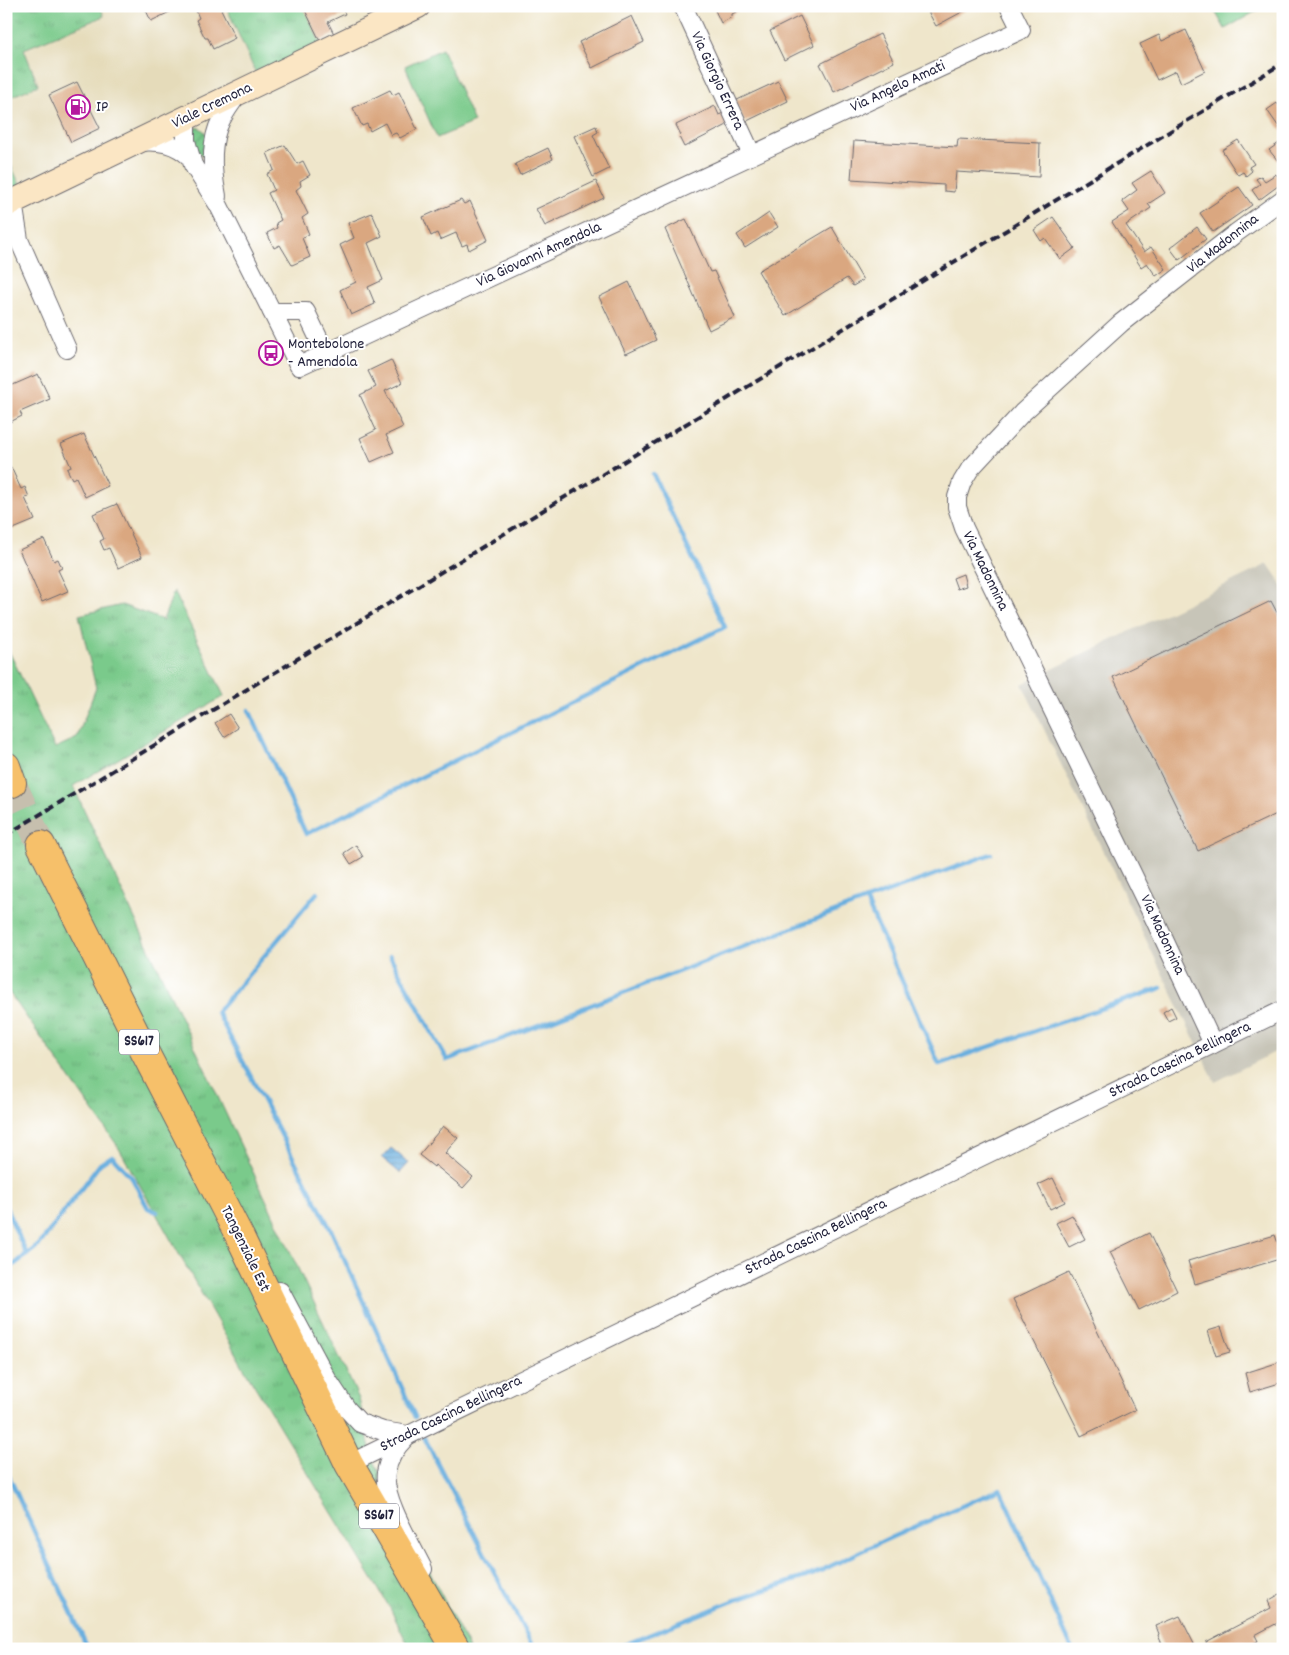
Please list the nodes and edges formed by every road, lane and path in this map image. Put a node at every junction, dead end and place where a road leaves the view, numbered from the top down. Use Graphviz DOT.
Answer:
graph roads {
  1 [pos="418,6"];
  2 [pos="683,6"];
  3 [pos="1008,6"];
  4 [pos="240,92"];
  5 [pos="189,118"];
  6 [pos="215,136"];
  7 [pos="136,142"];
  8 [pos="752,155"];
  9 [pos="191,158"];
  10 [pos="1283,199"];
  11 [pos="10,204"];
  12 [pos="219,206"];
  13 [pos="272,312"];
  14 [pos="67,349"];
  15 [pos="326,354"];
  16 [pos="41,845"];
  17 [pos="1283,1010"];
  18 [pos="1213,1044"];
  19 [pos="240,1237"];
  20 [pos="408,1435"];
  21 [pos="349,1464"];
  22 [pos="440,1620"];
  23 [pos="456,1649"];
  1 -- 4 [label="main road, Viale Cremona"];
  2 -- 8 [label="street, Via Giorgio Errera"];
  3 -- 8 [label="street, Via Angelo Amati"];
  4 -- 5 [label="main road, Viale Cremona"];
  4 -- 6 [label="street, Via Giovanni Amendola"];
  5 -- 6 [label="street"];
  5 -- 7 [label="main road, Viale Cremona"];
  5 -- 9 [label="street, Via Giovanni Amendola"];
  6 -- 12 [label="street, Via Giovanni Amendola"];
  7 -- 9 [label="street, Via Giovanni Amendola"];
  7 -- 11 [label="main road, Viale Cremona"];
  8 -- 15 [label="street, Via Giovanni Amendola"];
  9 -- 12 [label="street, Via Giovanni Amendola"];
  10 -- 18 [label="street, Via Madonnina"];
  11 -- 14 [label="street"];
  12 -- 13 [label="street, Via Giovanni Amendola"];
  13 -- 15 [label="street"];
  13 -- 15 [label="street, Via Giovanni Amendola"];
  16 -- 19 [label="main road, Tangenziale Est / SS617"];
  17 -- 18 [label="street, Strada Cascina Bellingera"];
  18 -- 20 [label="street, Strada Cascina Bellingera"];
  19 -- 20 [label="street"];
  19 -- 21 [label="main road, Tangenziale Est / SS617"];
  20 -- 21 [label="street, Strada Cascina Bellingera"];
  20 -- 22 [label="street"];
  21 -- 22 [label="main road, Tangenziale Est / SS617"];
  22 -- 23 [label="main road, Tangenziale Est / SS617"];
}
